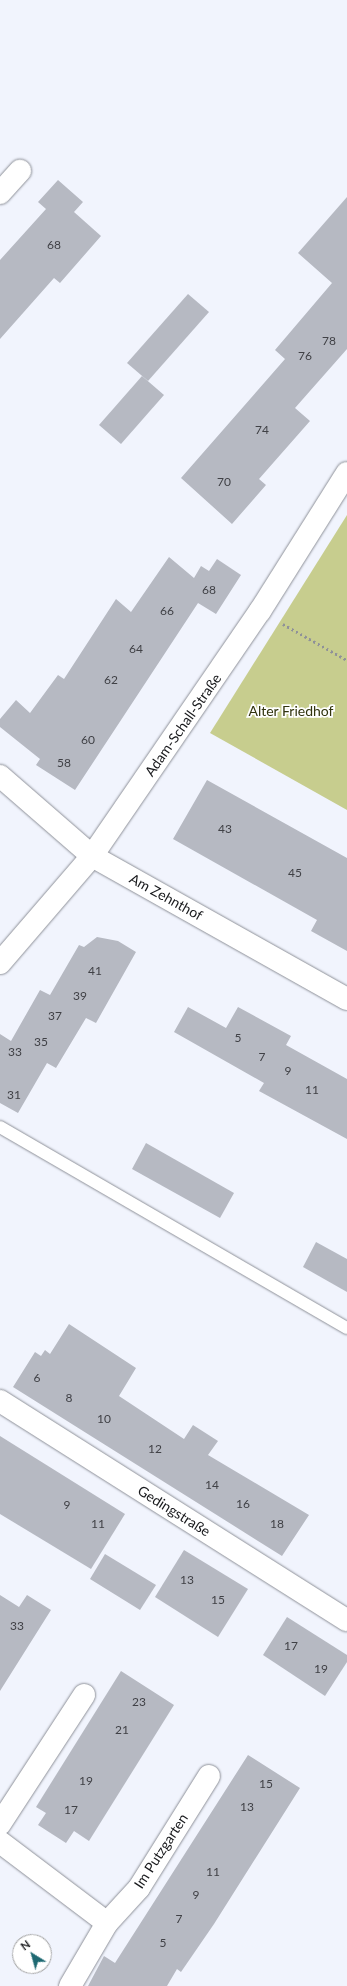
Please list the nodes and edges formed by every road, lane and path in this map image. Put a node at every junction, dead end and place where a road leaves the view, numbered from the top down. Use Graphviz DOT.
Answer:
graph roads {
  1 [pos="20,171"];
  2 [pos="0,193"];
  3 [pos="345,483"];
  4 [pos="260,611"];
  5 [pos="347,660"];
  6 [pos="0,776"];
  7 [pos="92,856"];
  8 [pos="0,963"];
  9 [pos="347,999"];
  10 [pos="0,1127"];
  11 [pos="347,1328"];
  12 [pos="0,1401"];
  13 [pos="347,1620"];
  14 [pos="84,1695"];
  15 [pos="209,1776"];
  16 [pos="0,1824"];
  17 [pos="0,1842"];
  18 [pos="107,1923"];
  19 [pos="70,1986"];
  1 -- 2 [label="street"];
  3 -- 4 [label="street, Adam-Schall-Straße"];
  4 -- 5 [label="path"];
  4 -- 7 [label="street, Adam-Schall-Straße"];
  6 -- 7 [label="street, Am Zehnthof"];
  7 -- 8 [label="street, Adam-Schall-Straße"];
  7 -- 9 [label="street, Am Zehnthof"];
  10 -- 11 [label="lane"];
  12 -- 13 [label="street, Gedingstraße"];
  14 -- 16 [label="street"];
  15 -- 18 [label="street, Im Putzgarten"];
  17 -- 18 [label="street"];
  18 -- 19 [label="street, Im Putzgarten"];
}
